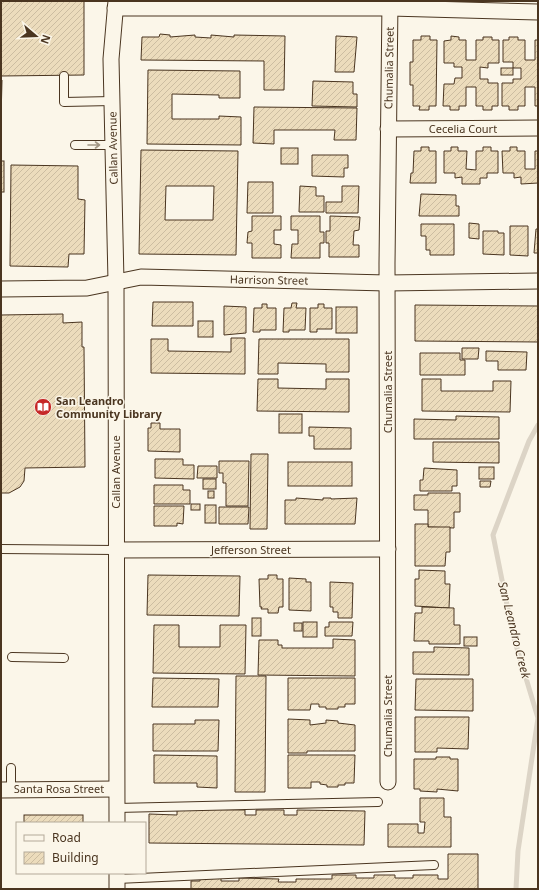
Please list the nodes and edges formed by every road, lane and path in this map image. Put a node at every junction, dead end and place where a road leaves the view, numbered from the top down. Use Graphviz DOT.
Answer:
graph roads {
  1 [pos="115,4"];
  2 [pos="390,4"];
  3 [pos="538,12"];
  4 [pos="64,76"];
  5 [pos="112,101"];
  6 [pos="538,128"];
  7 [pos="388,129"];
  8 [pos="75,145"];
  9 [pos="113,145"];
  10 [pos="116,281"];
  11 [pos="538,281"];
  12 [pos="387,283"];
  13 [pos="1,289"];
  14 [pos="1,549"];
  15 [pos="388,549"];
  16 [pos="116,550"];
  17 [pos="12,657"];
  18 [pos="64,658"];
  19 [pos="11,768"];
  20 [pos="388,782"];
  21 [pos="116,789"];
  22 [pos="6,790"];
  23 [pos="378,802"];
  24 [pos="117,808"];
  25 [pos="117,822"];
  26 [pos="434,865"];
  27 [pos="117,880"];
  1 -- 2 [label="street"];
  1 -- 5 [label="street, Callan Avenue"];
  2 -- 3 [label="street"];
  2 -- 7 [label="street, Chumalia Street"];
  4 -- 5 [label="lane"];
  5 -- 9 [label="street, Callan Avenue"];
  6 -- 7 [label="street, Cecelia Court"];
  7 -- 12 [label="street, Chumalia Street"];
  8 -- 9 [label="lane, one-way"];
  9 -- 10 [label="street, Callan Avenue"];
  10 -- 12 [label="street, Harrison Street"];
  10 -- 13 [label="street, Harrison Street"];
  10 -- 16 [label="street, Callan Avenue"];
  11 -- 12 [label="street, Harrison Street"];
  12 -- 15 [label="street, Chumalia Street"];
  14 -- 16 [label="lane"];
  15 -- 16 [label="street, Jefferson Street"];
  15 -- 20 [label="street, Chumalia Street"];
  16 -- 21 [label="street, Callan Avenue"];
  17 -- 18 [label="lane"];
  19 -- 22 [label="lane"];
  21 -- 22 [label="street, Santa Rosa Street"];
  21 -- 24 [label="street, Callan Avenue"];
  23 -- 24 [label="lane"];
  24 -- 25 [label="street, Callan Avenue"];
  26 -- 27 [label="lane"];
}
